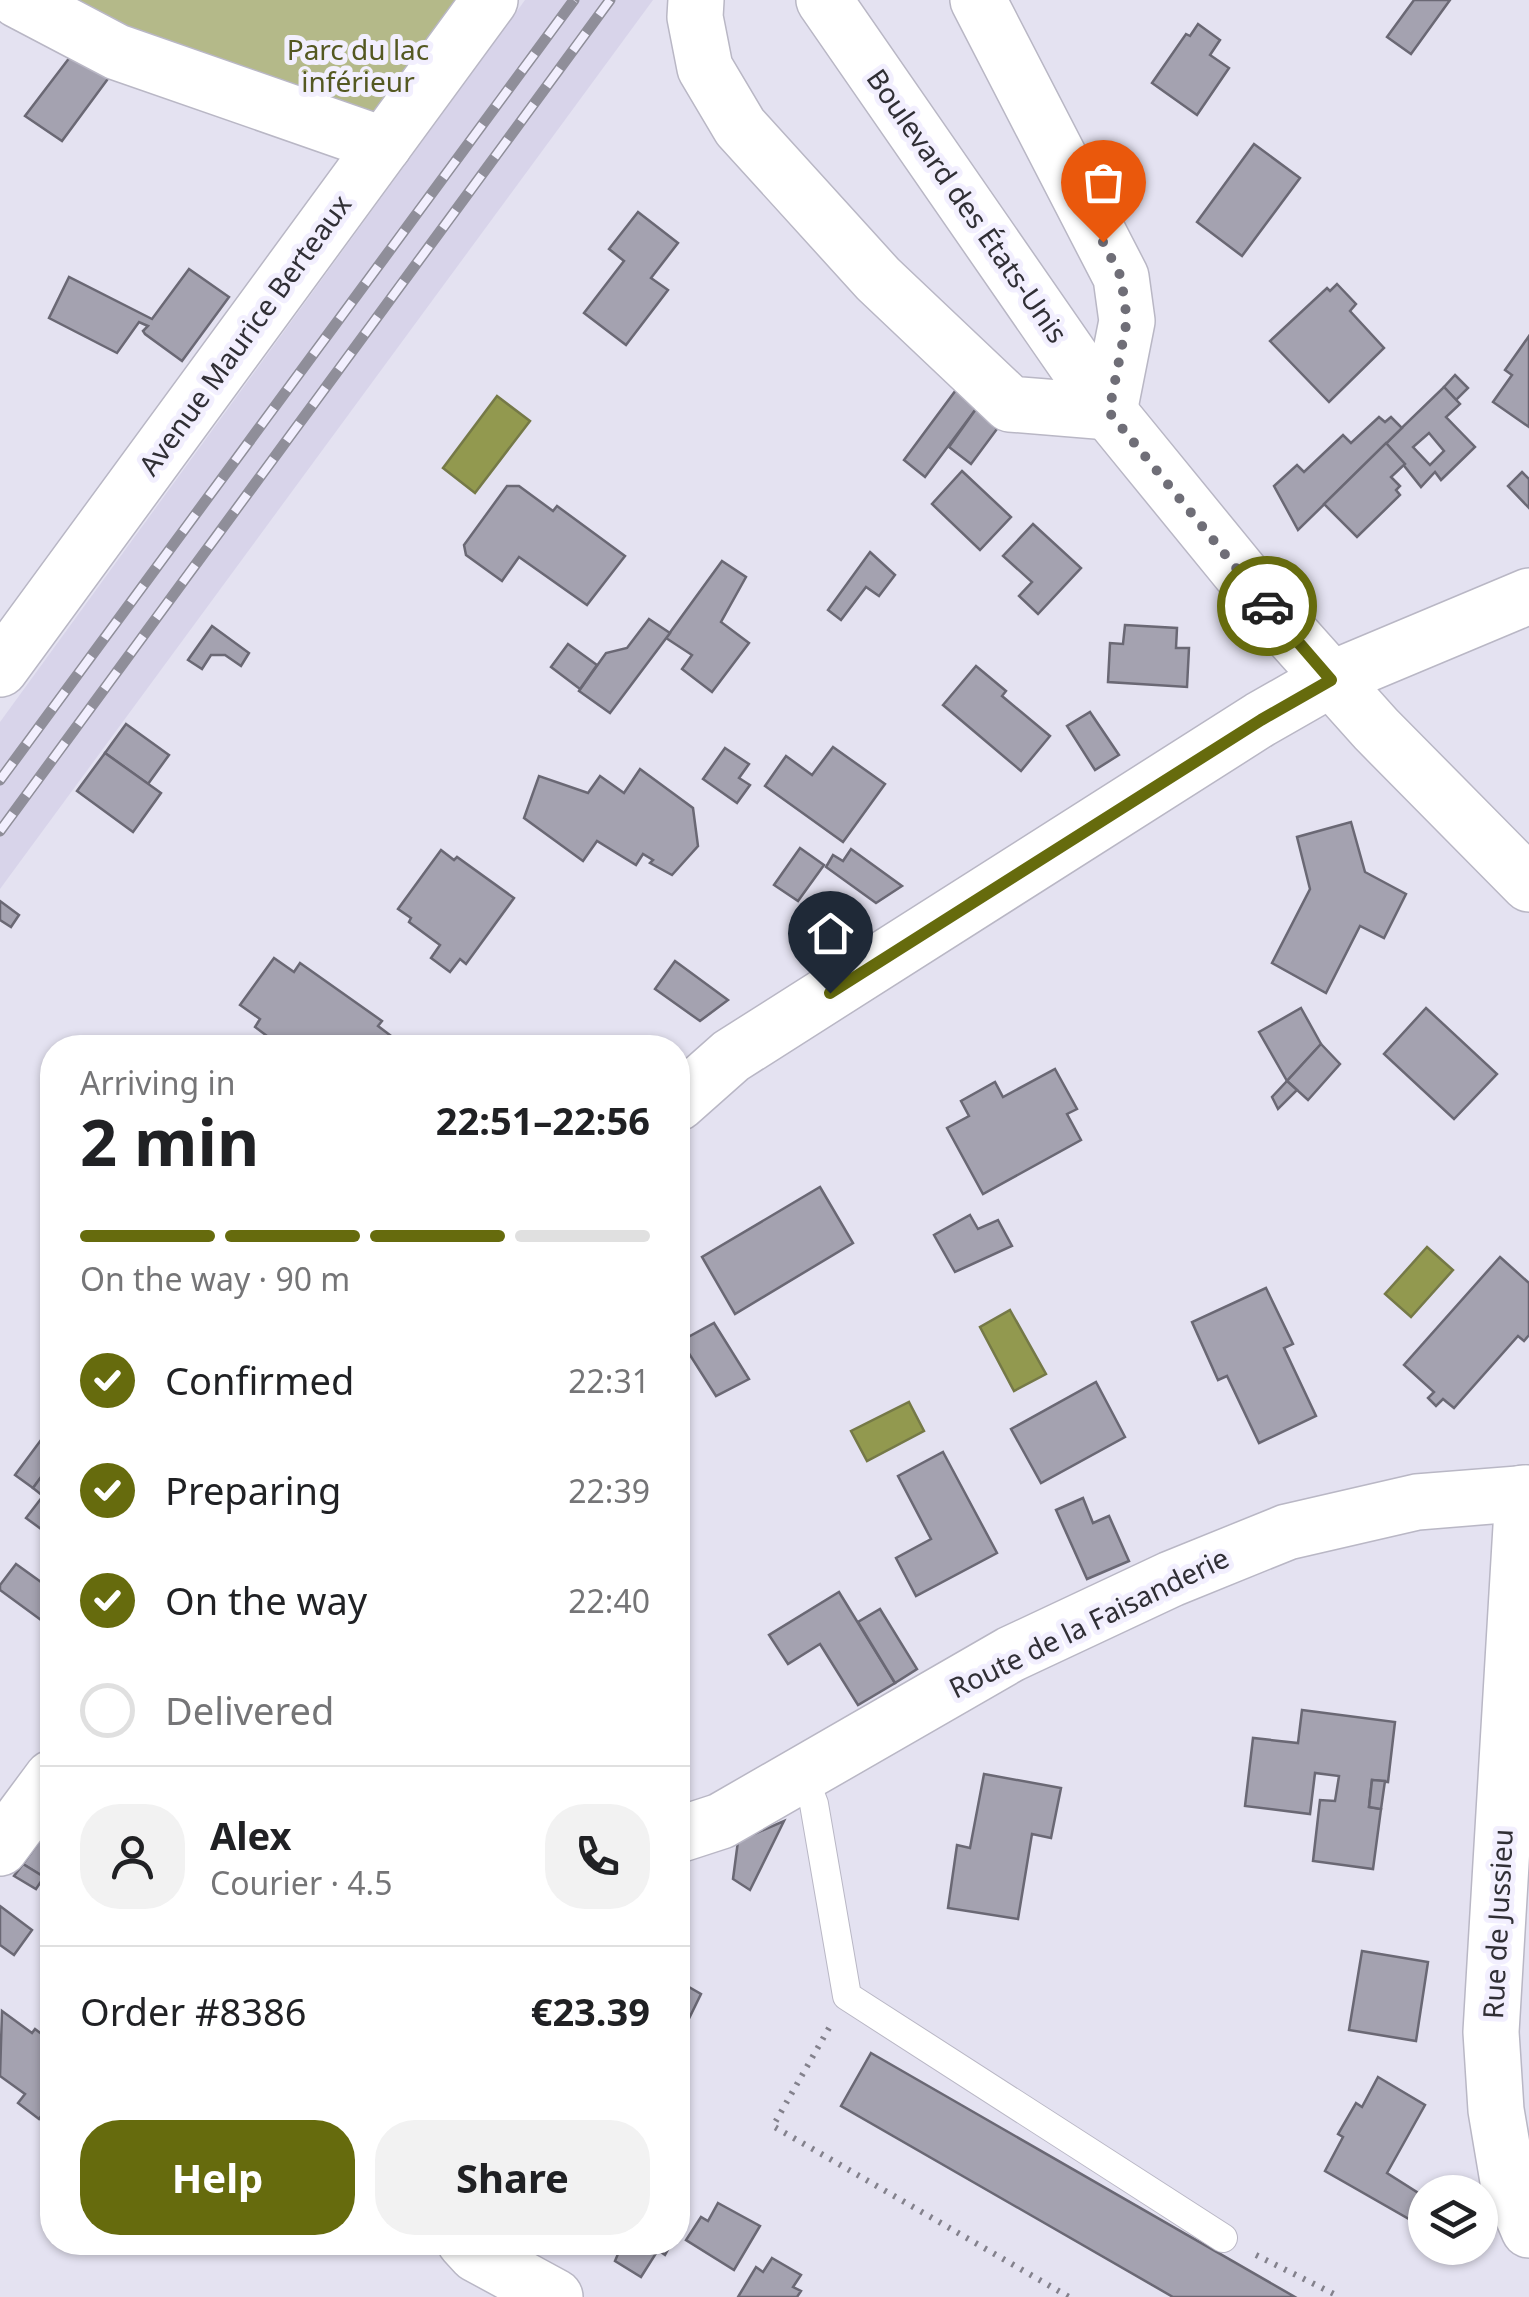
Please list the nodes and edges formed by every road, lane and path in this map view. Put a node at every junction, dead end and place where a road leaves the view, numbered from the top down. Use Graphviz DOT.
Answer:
graph roads {
  1 [pos="18,0"];
  2 [pos="490,0"];
  3 [pos="696,0"];
  4 [pos="824,0"];
  5 [pos="978,0"];
  6 [pos="384,145"];
  7 [pos="1109,412"];
  8 [pos="1529,596"];
  9 [pos="0,669"];
  10 [pos="1331,680"];
  11 [pos="1529,884"];
  12 [pos="690,1091"];
  13 [pos="1526,1493"];
  14 [pos="802,1773"];
  15 [pos="40,1794"];
  16 [pos="690,1831"];
  17 [pos="0,1848"];
  18 [pos="846,1996"];
  19 [pos="1529,2230"];
  20 [pos="1224,2238"];
  21 [pos="478,2255"];
  22 [pos="554,2297"];
  23 [pos="1069,2297"];
  24 [pos="1340,2297"];
  1 -- 6 [label="street"];
  2 -- 6 [label="street, Avenue Maurice Berteaux"];
  3 -- 7 [label="street"];
  4 -- 7 [label="street, Boulevard des États-Unis"];
  5 -- 7 [label="street"];
  6 -- 9 [label="street, Avenue Maurice Berteaux"];
  7 -- 10 [label="street, Boulevard des États-Unis"];
  8 -- 10 [label="street"];
  10 -- 11 [label="street, Boulevard des États-Unis"];
  10 -- 12 [label="street"];
  13 -- 14 [label="street, Route de la Faisanderie"];
  13 -- 19 [label="street, Rue de Jussieu"];
  14 -- 16 [label="street, Route de la Faisanderie"];
  14 -- 18 [label="lane"];
  15 -- 17 [label="street"];
  18 -- 20 [label="lane"];
  18 -- 23 [label="path"];
  20 -- 24 [label="path"];
  21 -- 22 [label="street"];
}
